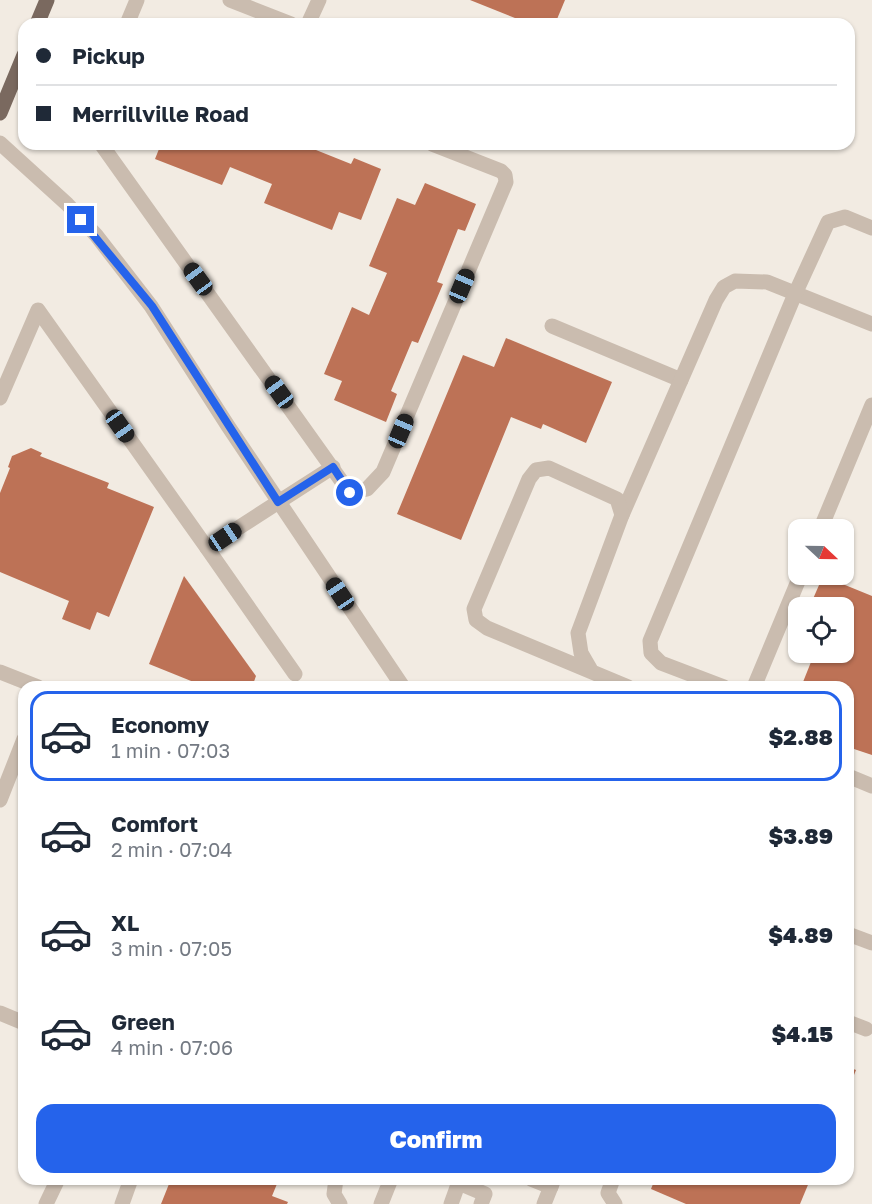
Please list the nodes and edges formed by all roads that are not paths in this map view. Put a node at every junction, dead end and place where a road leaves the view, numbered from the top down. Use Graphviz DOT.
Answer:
graph roads {
  1 [pos="46,0"];
  2 [pos="137,0"];
  3 [pos="230,0"];
  4 [pos="319,0"];
  5 [pos="39,18"];
  6 [pos="130,18"];
  7 [pos="276,18"];
  8 [pos="311,18"];
  9 [pos="18,70"];
  10 [pos="0,113"];
  11 [pos="0,143"];
  12 [pos="105,150"];
  13 [pos="447,150"];
  14 [pos="872,228"];
  15 [pos="795,294"];
  16 [pos="872,324"];
  17 [pos="552,326"];
  18 [pos="681,380"];
  19 [pos="0,398"];
  20 [pos="872,405"];
  21 [pos="333,467"];
  22 [pos="278,502"];
  23 [pos="622,515"];
  24 [pos="825,519"];
  25 [pos="207,548"];
  26 [pos="796,585"];
  27 [pos="0,672"];
  28 [pos="592,672"];
  29 [pos="295,674"];
  30 [pos="23,681"];
  31 [pos="399,681"];
  32 [pos="614,681"];
  33 [pos="708,681"];
  34 [pos="756,681"];
  35 [pos="18,754"];
  36 [pos="854,778"];
  37 [pos="872,786"];
  38 [pos="0,800"];
  39 [pos="854,936"];
  40 [pos="872,942"];
  41 [pos="0,1013"];
  42 [pos="18,1020"];
  43 [pos="854,1024"];
  44 [pos="866,1029"];
  45 [pos="55,1185"];
  46 [pos="129,1185"];
  47 [pos="335,1185"];
  48 [pos="389,1185"];
  49 [pos="458,1185"];
  50 [pos="468,1185"];
  51 [pos="551,1185"];
  52 [pos="611,1185"];
  53 [pos="46,1204"];
  54 [pos="122,1204"];
  55 [pos="340,1204"];
  56 [pos="381,1204"];
  57 [pos="451,1204"];
  58 [pos="481,1204"];
  59 [pos="544,1204"];
  60 [pos="615,1204"];
  1 -- 5 [label="main road"];
  2 -- 6 [label="street"];
  3 -- 7 [label="street"];
  4 -- 8 [label="street"];
  9 -- 10 [label="main road"];
  11 -- 22 [label="street"];
  12 -- 21 [label="street"];
  13 -- 21 [label="street"];
  14 -- 15 [label="street"];
  15 -- 16 [label="street"];
  15 -- 18 [label="street"];
  15 -- 33 [label="street"];
  17 -- 18 [label="street"];
  18 -- 23 [label="street"];
  19 -- 25 [label="street"];
  20 -- 24 [label="street"];
  21 -- 22 [label="street"];
  22 -- 25 [label="street"];
  22 -- 31 [label="street"];
  23 -- 28 [label="street"];
  23 -- 28 [label="street"];
  25 -- 29 [label="street"];
  26 -- 34 [label="street"];
  27 -- 30 [label="street"];
  28 -- 32 [label="street"];
  35 -- 38 [label="street"];
  36 -- 37 [label="street"];
  39 -- 40 [label="street"];
  41 -- 42 [label="street"];
  43 -- 44 [label="street"];
  45 -- 53 [label="street"];
  46 -- 54 [label="street"];
  47 -- 55 [label="street"];
  48 -- 56 [label="street"];
  49 -- 57 [label="street"];
  50 -- 58 [label="street"];
  51 -- 59 [label="street"];
  52 -- 60 [label="street"];
}
